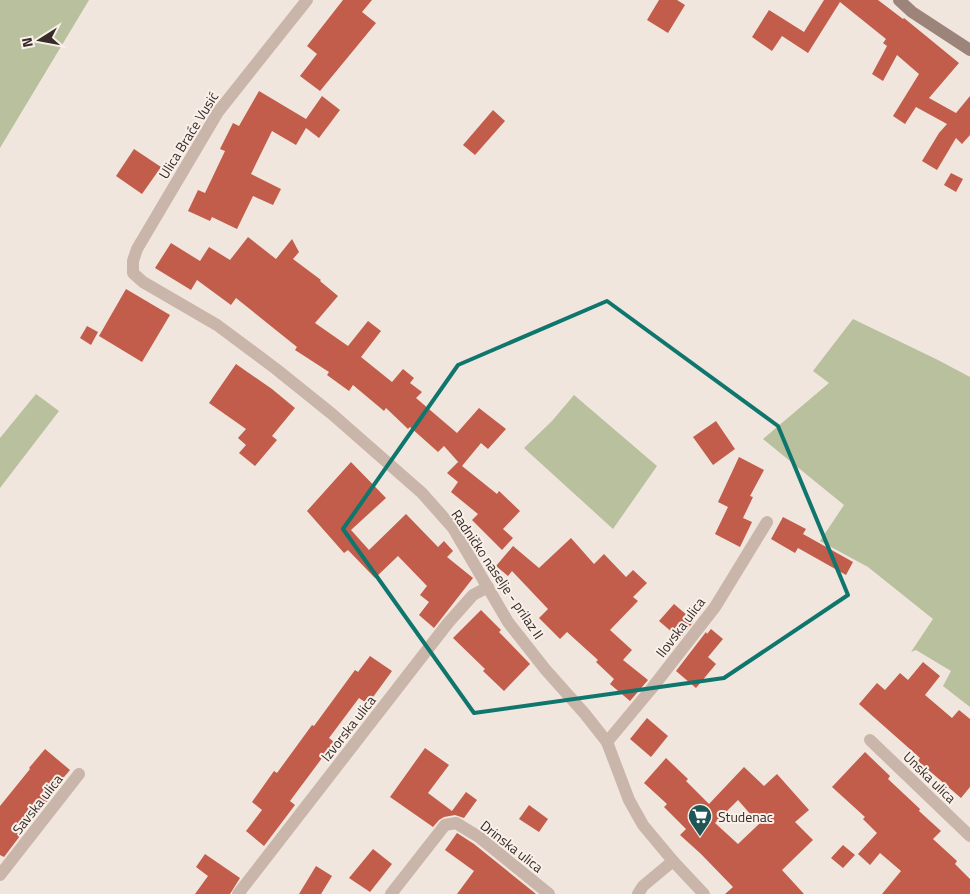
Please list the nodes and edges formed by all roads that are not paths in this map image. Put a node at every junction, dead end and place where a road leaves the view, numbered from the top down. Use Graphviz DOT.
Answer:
graph roads {
  1 [pos="307,0"];
  2 [pos="898,0"];
  3 [pos="970,50"];
  4 [pos="133,273"];
  5 [pos="767,522"];
  6 [pos="488,587"];
  7 [pos="870,740"];
  8 [pos="607,742"];
  9 [pos="79,774"];
  10 [pos="970,836"];
  11 [pos="673,861"];
  12 [pos="0,876"];
  13 [pos="238,894"];
  14 [pos="391,894"];
  15 [pos="549,894"];
  16 [pos="638,894"];
  17 [pos="704,894"];
  1 -- 4 [label="street, Ulica Braće Vusić"];
  2 -- 3 [label="main road"];
  4 -- 6 [label="street, Radničko naselje - prilaz II"];
  5 -- 8 [label="street, Ilovska ulica"];
  6 -- 8 [label="street, Radničko naselje - prilaz II"];
  6 -- 13 [label="street, Izvorska ulica"];
  7 -- 10 [label="street, Unska ulica"];
  8 -- 11 [label="street, Radničko naselje - prilaz II"];
  9 -- 12 [label="street, Savska ulica"];
  11 -- 16 [label="street"];
  11 -- 17 [label="street, Radničko naselje - prilaz II"];
  14 -- 15 [label="street, Drinska ulica"];
}
